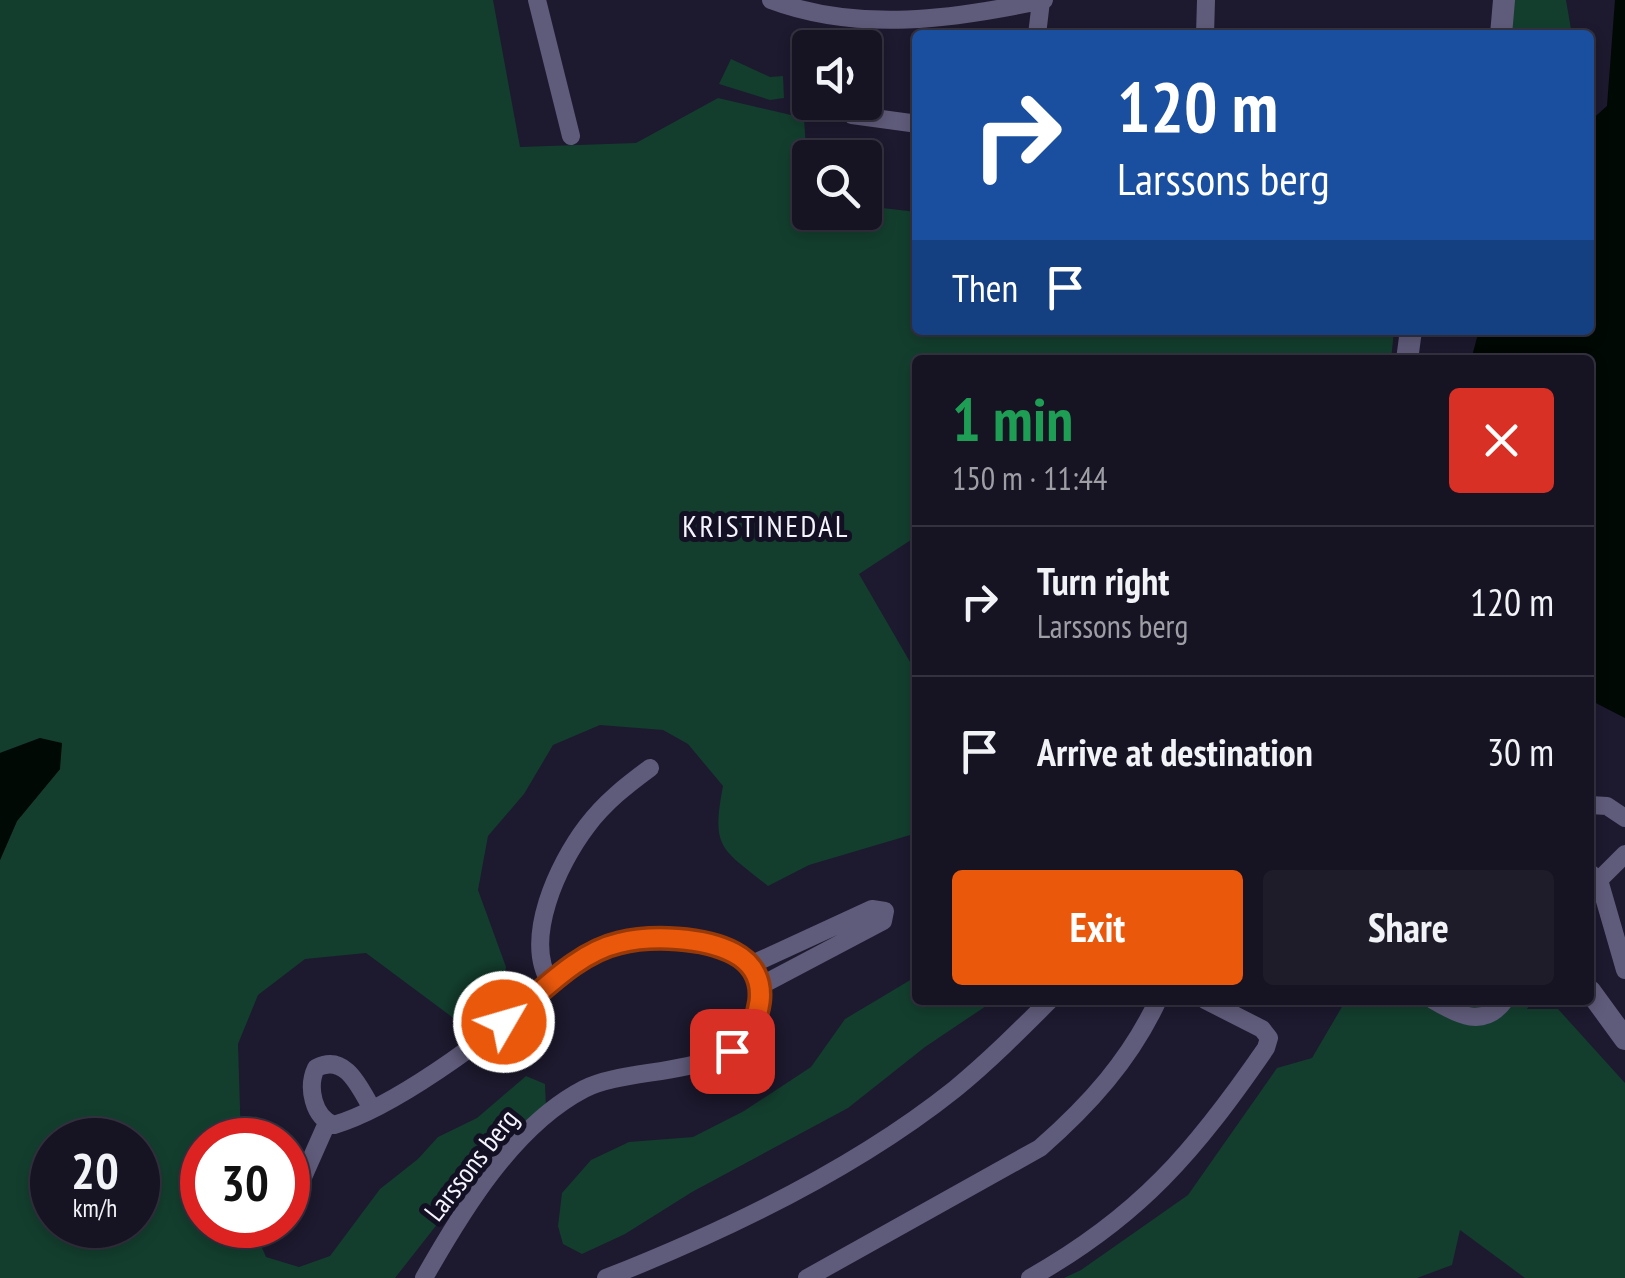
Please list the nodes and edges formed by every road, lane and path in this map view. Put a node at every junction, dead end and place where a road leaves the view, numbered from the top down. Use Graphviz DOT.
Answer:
graph roads {
  1 [pos="537,0"];
  2 [pos="771,0"];
  3 [pos="1042,0"];
  4 [pos="1206,0"];
  5 [pos="1504,0"];
  6 [pos="858,9"];
  7 [pos="1038,30"];
  8 [pos="1205,30"];
  9 [pos="1501,30"];
  10 [pos="882,119"];
  11 [pos="912,123"];
  12 [pos="571,136"];
  13 [pos="650,768"];
  14 [pos="1594,804"];
  15 [pos="1625,818"];
  16 [pos="1625,854"];
  17 [pos="1594,876"];
  18 [pos="748,966"];
  19 [pos="1625,970"];
  20 [pos="552,984"];
  21 [pos="758,987"];
  22 [pos="1594,997"];
  23 [pos="1045,1005"];
  24 [pos="1155,1005"];
  25 [pos="1215,1005"];
  26 [pos="1445,1005"];
  27 [pos="1500,1005"];
  28 [pos="1625,1040"];
  29 [pos="371,1108"];
  30 [pos="327,1124"];
  31 [pos="310,1162"];
  32 [pos="819,1275"];
  33 [pos="424,1278"];
  34 [pos="606,1278"];
  35 [pos="1030,1278"];
  1 -- 12 [label="street"];
  2 -- 6 [label="street"];
  3 -- 6 [label="street"];
  3 -- 7 [label="street"];
  4 -- 8 [label="street"];
  5 -- 9 [label="street"];
  10 -- 11 [label="street"];
  13 -- 20 [label="street"];
  14 -- 15 [label="street"];
  16 -- 17 [label="street"];
  17 -- 19 [label="street"];
  18 -- 20 [label="street"];
  18 -- 21 [label="street"];
  18 -- 21 [label="street"];
  20 -- 29 [label="street"];
  21 -- 33 [label="street, Larssons berg"];
  22 -- 28 [label="street"];
  23 -- 34 [label="street"];
  24 -- 32 [label="street"];
  25 -- 35 [label="street"];
  26 -- 27 [label="street"];
  29 -- 30 [label="street"];
  29 -- 30 [label="street"];
  30 -- 31 [label="street"];
}
